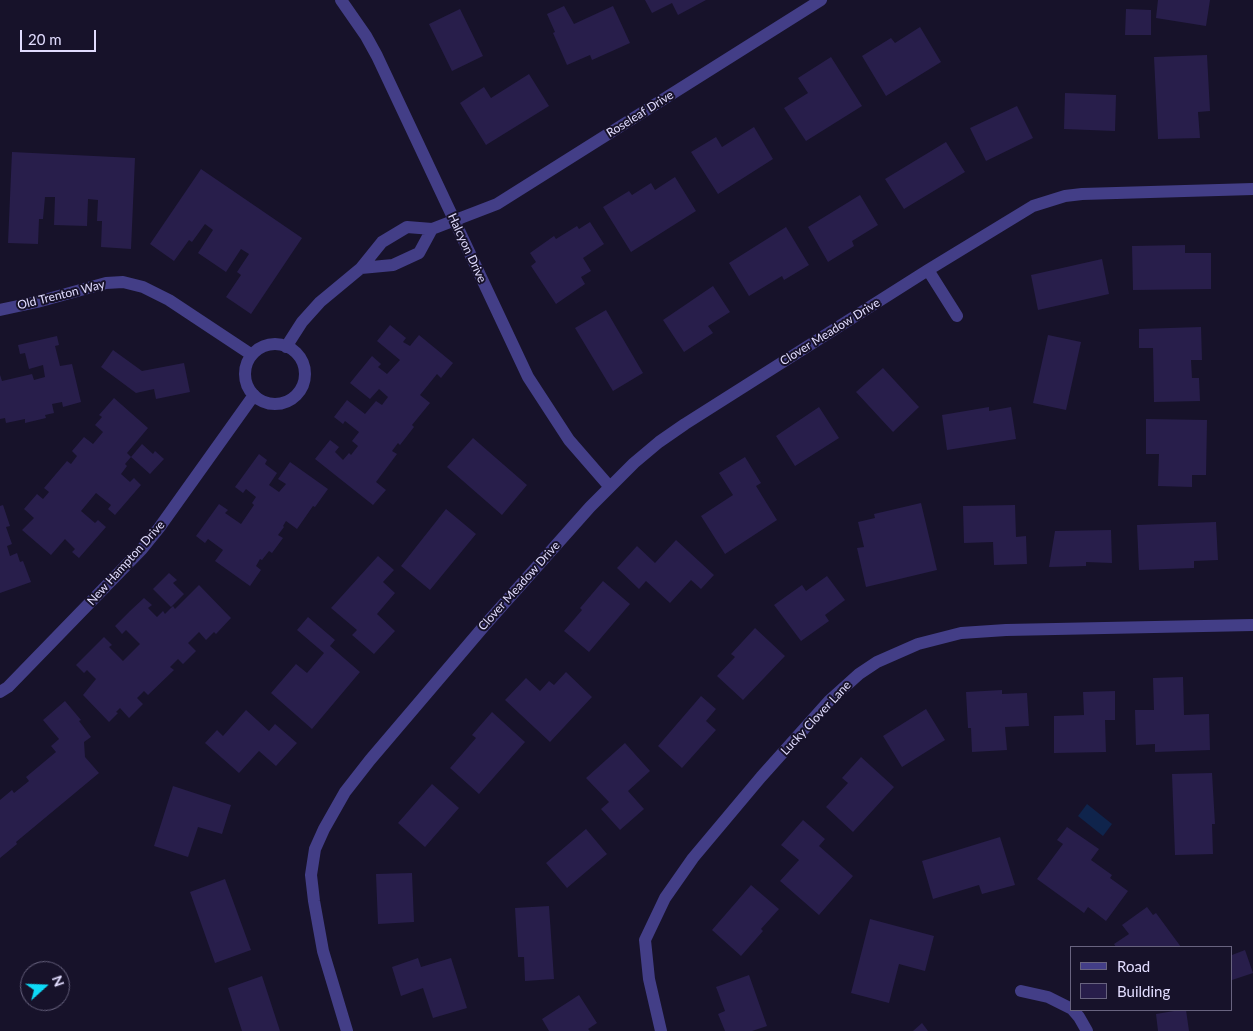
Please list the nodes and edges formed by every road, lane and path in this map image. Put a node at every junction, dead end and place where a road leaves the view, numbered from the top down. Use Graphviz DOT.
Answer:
graph roads {
  1 [pos="341,0"];
  2 [pos="821,0"];
  3 [pos="1253,190"];
  4 [pos="454,220"];
  5 [pos="432,229"];
  6 [pos="361,268"];
  7 [pos="928,270"];
  8 [pos="0,310"];
  9 [pos="957,316"];
  10 [pos="286,347"];
  11 [pos="252,355"];
  12 [pos="254,395"];
  13 [pos="609,486"];
  14 [pos="1253,625"];
  15 [pos="0,692"];
  16 [pos="1021,991"];
  17 [pos="1070,1008"];
  18 [pos="1074,1011"];
  19 [pos="347,1031"];
  20 [pos="660,1031"];
  21 [pos="1087,1031"];
  1 -- 4 [label="street, Halcyon Drive"];
  2 -- 4 [label="street, Roseleaf Drive"];
  3 -- 7 [label="street, Clover Meadow Drive"];
  4 -- 5 [label="street"];
  4 -- 13 [label="street, Halcyon Drive"];
  5 -- 6 [label="street"];
  5 -- 6 [label="street"];
  6 -- 10 [label="street"];
  7 -- 9 [label="street"];
  7 -- 13 [label="street, Clover Meadow Drive"];
  8 -- 11 [label="street, Old Trenton Way"];
  10 -- 11 [label="street"];
  10 -- 12 [label="street"];
  11 -- 12 [label="street"];
  12 -- 15 [label="street, New Hampton Drive"];
  13 -- 19 [label="street, Clover Meadow Drive"];
  14 -- 20 [label="street, Lucky Clover Lane"];
  16 -- 17 [label="street"];
  18 -- 21 [label="street"];
}
